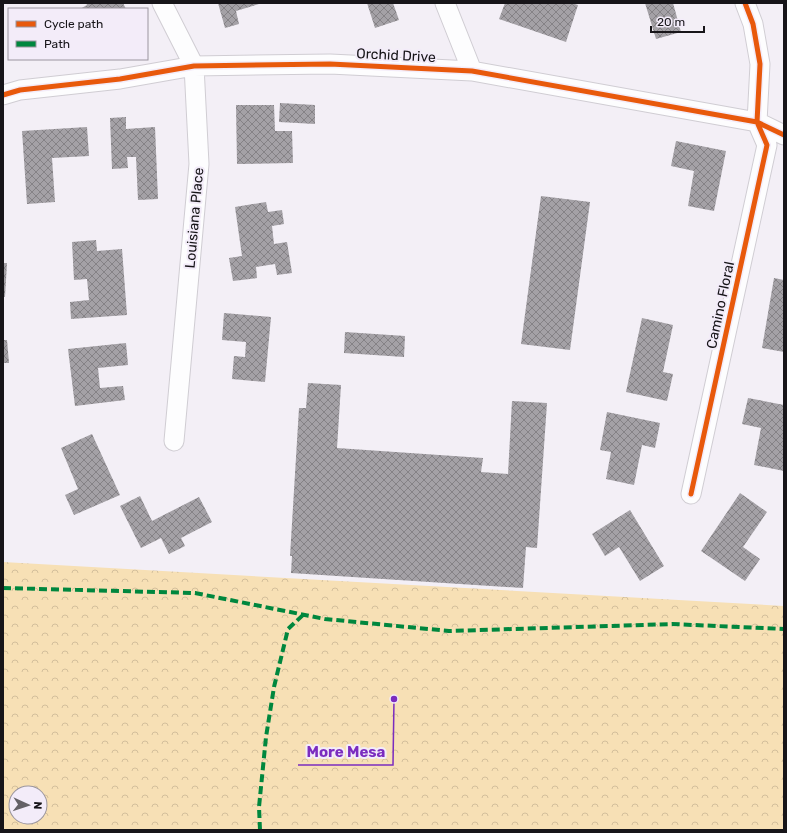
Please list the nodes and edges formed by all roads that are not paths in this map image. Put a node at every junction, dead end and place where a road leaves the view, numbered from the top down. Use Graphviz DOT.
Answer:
graph roads {
  1 [pos="162,3"];
  2 [pos="445,3"];
  3 [pos="745,3"];
  4 [pos="194,66"];
  5 [pos="472,71"];
  6 [pos="3,95"];
  7 [pos="757,122"];
  8 [pos="784,134"];
  9 [pos="174,441"];
  10 [pos="691,494"];
  1 -- 4 [label="street, Louisiana Place"];
  2 -- 5 [label="street"];
  3 -- 7 [label="street"];
  4 -- 5 [label="street, Orchid Drive"];
  4 -- 6 [label="street, Orchid Drive"];
  4 -- 9 [label="street, Louisiana Place"];
  5 -- 7 [label="street, Orchid Drive"];
  7 -- 8 [label="street, Orchid Drive"];
  7 -- 10 [label="street, Camino Floral"];
}
